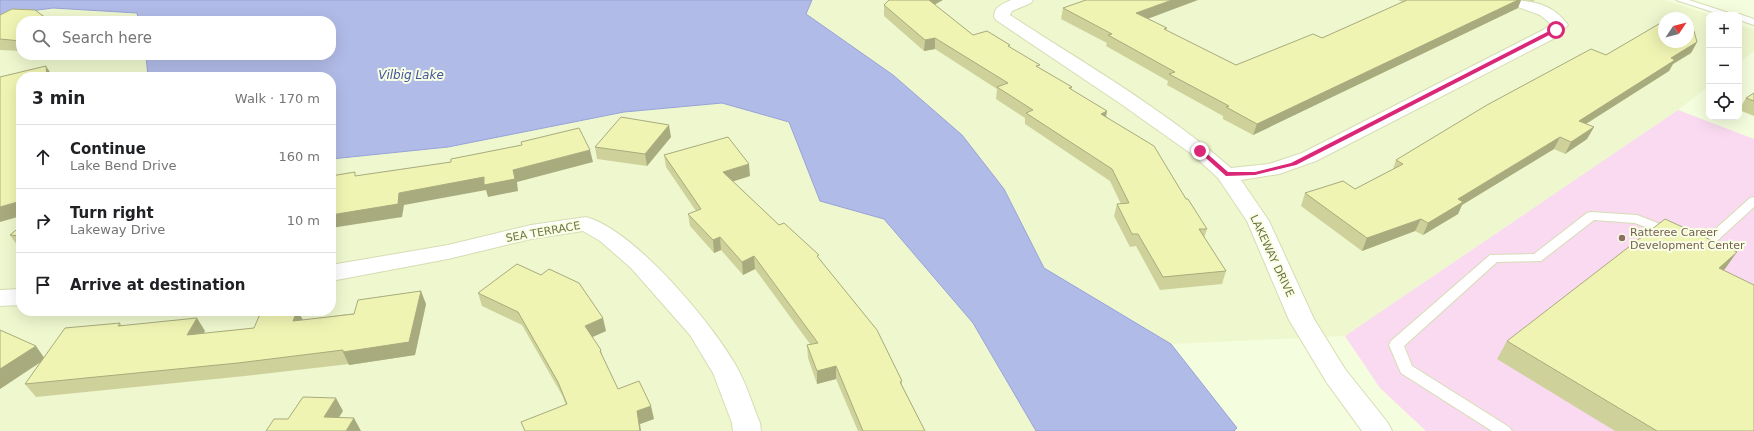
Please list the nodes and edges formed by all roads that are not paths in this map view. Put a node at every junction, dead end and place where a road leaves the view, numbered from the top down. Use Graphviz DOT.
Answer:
graph roads {
  1 [pos="1025,0"];
  2 [pos="1512,0"];
  3 [pos="1680,0"];
  4 [pos="1721,12"];
  5 [pos="1742,18"];
  6 [pos="1754,22"];
  7 [pos="1226,174"];
  8 [pos="1754,201"];
  9 [pos="336,272"];
  10 [pos="16,297"];
  11 [pos="0,298"];
  12 [pos="747,431"];
  13 [pos="1378,431"];
  14 [pos="1504,431"];
  1 -- 7 [label="street, LAKEWAY DRIVE"];
  2 -- 7 [label="street"];
  3 -- 4 [label="lane"];
  5 -- 6 [label="lane"];
  7 -- 13 [label="street, LAKEWAY DRIVE"];
  8 -- 14 [label="lane"];
  9 -- 12 [label="street, SEA TERRACE"];
  10 -- 11 [label="street"];
}
